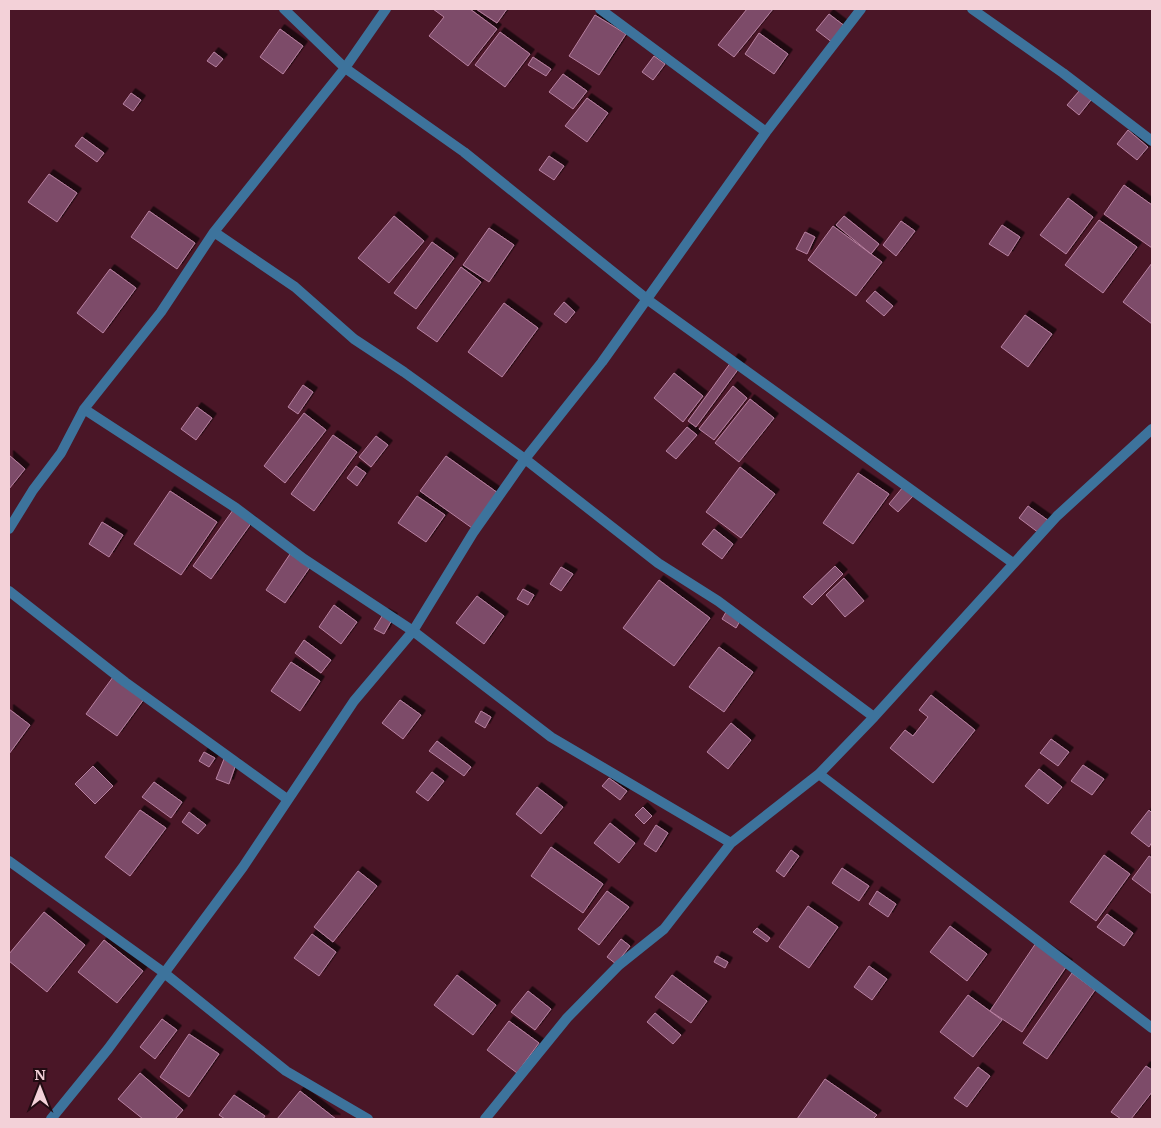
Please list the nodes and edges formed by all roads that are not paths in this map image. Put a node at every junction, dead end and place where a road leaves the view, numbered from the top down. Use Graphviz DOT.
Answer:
graph roads {
  1 [pos="284,9"];
  2 [pos="386,9"];
  3 [pos="600,9"];
  4 [pos="861,9"];
  5 [pos="972,9"];
  6 [pos="344,68"];
  7 [pos="766,132"];
  8 [pos="1152,141"];
  9 [pos="214,232"];
  10 [pos="648,300"];
  11 [pos="84,409"];
  12 [pos="1152,429"];
  13 [pos="525,459"];
  14 [pos="9,529"];
  15 [pos="1013,563"];
  16 [pos="9,591"];
  17 [pos="413,631"];
  18 [pos="874,717"];
  19 [pos="818,774"];
  20 [pos="287,799"];
  21 [pos="731,843"];
  22 [pos="9,861"];
  23 [pos="163,972"];
  24 [pos="1152,1028"];
  25 [pos="51,1119"];
  26 [pos="368,1119"];
  27 [pos="485,1119"];
  1 -- 6 [label="street"];
  2 -- 6 [label="street"];
  3 -- 7 [label="street"];
  4 -- 7 [label="street"];
  5 -- 8 [label="street"];
  6 -- 9 [label="street"];
  6 -- 10 [label="street"];
  7 -- 10 [label="street"];
  9 -- 11 [label="street"];
  9 -- 13 [label="street"];
  10 -- 13 [label="street"];
  10 -- 15 [label="street"];
  11 -- 14 [label="street"];
  11 -- 17 [label="street"];
  12 -- 15 [label="street"];
  13 -- 17 [label="street"];
  13 -- 18 [label="street"];
  15 -- 18 [label="street"];
  16 -- 20 [label="street"];
  17 -- 20 [label="street"];
  17 -- 21 [label="street"];
  18 -- 19 [label="street"];
  19 -- 21 [label="street"];
  19 -- 24 [label="street"];
  20 -- 23 [label="street"];
  21 -- 27 [label="street"];
  22 -- 23 [label="street"];
  23 -- 25 [label="street"];
  23 -- 26 [label="street"];
}
